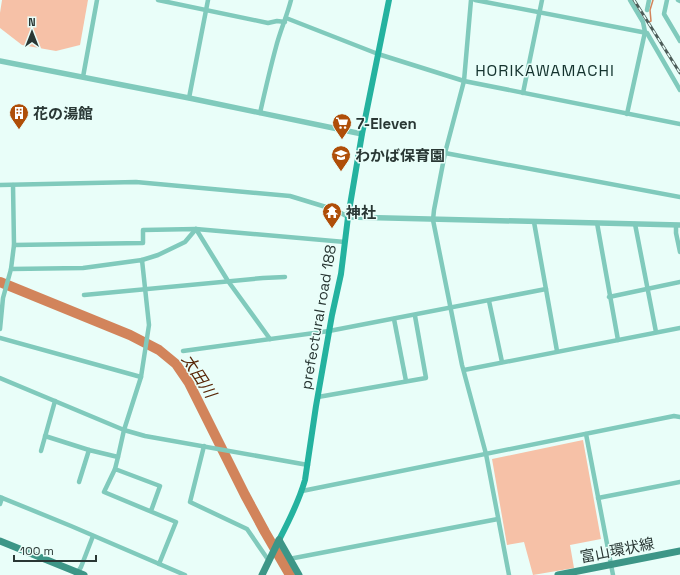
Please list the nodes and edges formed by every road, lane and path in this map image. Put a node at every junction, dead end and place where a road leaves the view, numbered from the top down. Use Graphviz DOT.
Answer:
graph roads {
  1 [pos="97,0"];
  2 [pos="158,0"];
  3 [pos="208,0"];
  4 [pos="291,0"];
  5 [pos="389,0"];
  6 [pos="471,0"];
  7 [pos="474,0"];
  8 [pos="542,0"];
  9 [pos="630,0"];
  10 [pos="649,0"];
  11 [pos="667,0"];
  12 [pos="206,10"];
  13 [pos="647,10"];
  14 [pos="539,12"];
  15 [pos="286,20"];
  16 [pos="645,32"];
  17 [pos="680,41"];
  18 [pos="378,54"];
  19 [pos="0,61"];
  20 [pos="83,77"];
  21 [pos="464,81"];
  22 [pos="680,90"];
  23 [pos="523,93"];
  24 [pos="189,98"];
  25 [pos="260,113"];
  26 [pos="627,114"];
  27 [pos="680,124"];
  28 [pos="362,134"];
  29 [pos="445,153"];
  30 [pos="0,185"];
  31 [pos="13,185"];
  32 [pos="680,197"];
  33 [pos="348,217"];
  34 [pos="433,220"];
  35 [pos="534,222"];
  36 [pos="597,223"];
  37 [pos="635,224"];
  38 [pos="678,225"];
  39 [pos="196,228"];
  40 [pos="345,242"];
  41 [pos="14,246"];
  42 [pos="680,252"];
  43 [pos="142,260"];
  44 [pos="11,269"];
  45 [pos="285,277"];
  46 [pos="228,281"];
  47 [pos="680,282"];
  48 [pos="146,288"];
  49 [pos="546,289"];
  50 [pos="647,289"];
  51 [pos="84,295"];
  52 [pos="609,297"];
  53 [pos="489,301"];
  54 [pos="450,309"];
  55 [pos="414,316"];
  56 [pos="394,319"];
  57 [pos="680,328"];
  58 [pos="0,329"];
  59 [pos="329,332"];
  60 [pos="656,332"];
  61 [pos="0,338"];
  62 [pos="270,339"];
  63 [pos="618,340"];
  64 [pos="182,351"];
  65 [pos="557,351"];
  66 [pos="502,362"];
  67 [pos="464,370"];
  68 [pos="141,377"];
  69 [pos="0,378"];
  70 [pos="406,381"];
  71 [pos="318,397"];
  72 [pos="55,401"];
  73 [pos="680,417"];
  74 [pos="124,430"];
  75 [pos="586,434"];
  76 [pos="45,436"];
  77 [pos="204,446"];
  78 [pos="89,450"];
  79 [pos="42,451"];
  80 [pos="486,454"];
  81 [pos="118,457"];
  82 [pos="308,465"];
  83 [pos="115,469"];
  84 [pos="79,482"];
  85 [pos="680,482"];
  86 [pos="302,491"];
  87 [pos="1,498"];
  88 [pos="598,498"];
  89 [pos="0,504"];
  90 [pos="151,511"];
  91 [pos="498,519"];
  92 [pos="93,536"];
  93 [pos="280,540"];
  94 [pos="0,541"];
  95 [pos="680,550"];
  96 [pos="289,559"];
  97 [pos="269,561"];
  98 [pos="159,564"];
  99 [pos="611,565"];
  100 [pos="79,574"];
  101 [pos="184,575"];
  102 [pos="262,575"];
  103 [pos="299,575"];
  104 [pos="509,575"];
  105 [pos="558,575"];
  106 [pos="613,575"];
  1 -- 20 [label="street"];
  2 -- 12 [label="street"];
  3 -- 12 [label="street"];
  4 -- 15 [label="street"];
  5 -- 18 [label="main road, prefectural road 188"];
  6 -- 21 [label="street"];
  7 -- 14 [label="street"];
  8 -- 14 [label="street"];
  9 -- 16 [label="street"];
  10 -- 13 [label="street"];
  11 -- 17 [label="street"];
  12 -- 15 [label="street"];
  12 -- 24 [label="street"];
  14 -- 16 [label="street"];
  14 -- 23 [label="street"];
  15 -- 18 [label="street"];
  15 -- 25 [label="street"];
  16 -- 22 [label="street"];
  16 -- 26 [label="street"];
  18 -- 21 [label="street"];
  18 -- 28 [label="main road, prefectural road 188"];
  19 -- 20 [label="street"];
  20 -- 24 [label="street"];
  21 -- 23 [label="street"];
  21 -- 29 [label="street"];
  23 -- 26 [label="street"];
  24 -- 25 [label="street"];
  25 -- 28 [label="street"];
  26 -- 27 [label="street"];
  28 -- 33 [label="main road, prefectural road 188"];
  29 -- 32 [label="street"];
  29 -- 34 [label="street"];
  30 -- 31 [label="street"];
  31 -- 33 [label="street"];
  31 -- 41 [label="street"];
  33 -- 34 [label="street"];
  33 -- 40 [label="main road, prefectural road 188"];
  34 -- 35 [label="street"];
  34 -- 54 [label="street"];
  35 -- 36 [label="street"];
  35 -- 49 [label="street"];
  36 -- 37 [label="street"];
  36 -- 52 [label="street"];
  37 -- 38 [label="street"];
  37 -- 50 [label="street"];
  38 -- 42 [label="street"];
  39 -- 40 [label="street"];
  39 -- 41 [label="street"];
  39 -- 43 [label="street"];
  39 -- 46 [label="street"];
  40 -- 59 [label="main road, prefectural road 188"];
  41 -- 44 [label="street"];
  43 -- 44 [label="street"];
  43 -- 48 [label="street"];
  44 -- 58 [label="street"];
  45 -- 46 [label="street"];
  46 -- 48 [label="street"];
  46 -- 62 [label="street"];
  47 -- 50 [label="street"];
  48 -- 51 [label="street"];
  48 -- 68 [label="street"];
  49 -- 53 [label="street"];
  49 -- 65 [label="street"];
  50 -- 52 [label="street"];
  50 -- 60 [label="street"];
  52 -- 63 [label="street"];
  53 -- 54 [label="street"];
  53 -- 66 [label="street"];
  54 -- 55 [label="street"];
  54 -- 67 [label="street"];
  55 -- 56 [label="street"];
  55 -- 70 [label="street"];
  56 -- 59 [label="street"];
  56 -- 70 [label="street"];
  57 -- 60 [label="street"];
  59 -- 62 [label="street"];
  59 -- 71 [label="main road, prefectural road 188"];
  60 -- 63 [label="street"];
  61 -- 68 [label="street"];
  62 -- 64 [label="street"];
  63 -- 65 [label="street"];
  65 -- 66 [label="street"];
  66 -- 67 [label="street"];
  67 -- 80 [label="street"];
  68 -- 74 [label="street"];
  69 -- 72 [label="street"];
  70 -- 71 [label="street"];
  71 -- 82 [label="main road, prefectural road 188"];
  72 -- 74 [label="street"];
  72 -- 76 [label="street"];
  73 -- 75 [label="street"];
  74 -- 77 [label="street"];
  74 -- 81 [label="street"];
  75 -- 80 [label="street"];
  75 -- 88 [label="street"];
  76 -- 78 [label="street"];
  76 -- 79 [label="street"];
  77 -- 82 [label="street"];
  77 -- 97 [label="street"];
  78 -- 81 [label="street"];
  78 -- 84 [label="street"];
  80 -- 86 [label="street"];
  80 -- 91 [label="street"];
  81 -- 83 [label="street"];
  82 -- 86 [label="main road, prefectural road 188"];
  83 -- 90 [label="street"];
  83 -- 90 [label="street"];
  85 -- 88 [label="street"];
  86 -- 93 [label="main road, prefectural road 188"];
  87 -- 89 [label="street"];
  87 -- 92 [label="street"];
  88 -- 99 [label="street"];
  90 -- 98 [label="street"];
  91 -- 96 [label="street"];
  91 -- 104 [label="street"];
  92 -- 98 [label="street"];
  92 -- 100 [label="street"];
  93 -- 96 [label="main road"];
  93 -- 97 [label="main road"];
  94 -- 100 [label="main road"];
  95 -- 99 [label="main road, 富山環状線"];
  96 -- 103 [label="main road"];
  97 -- 102 [label="main road"];
  98 -- 101 [label="street"];
  99 -- 105 [label="main road, 富山環状線"];
  99 -- 106 [label="street"];
}
